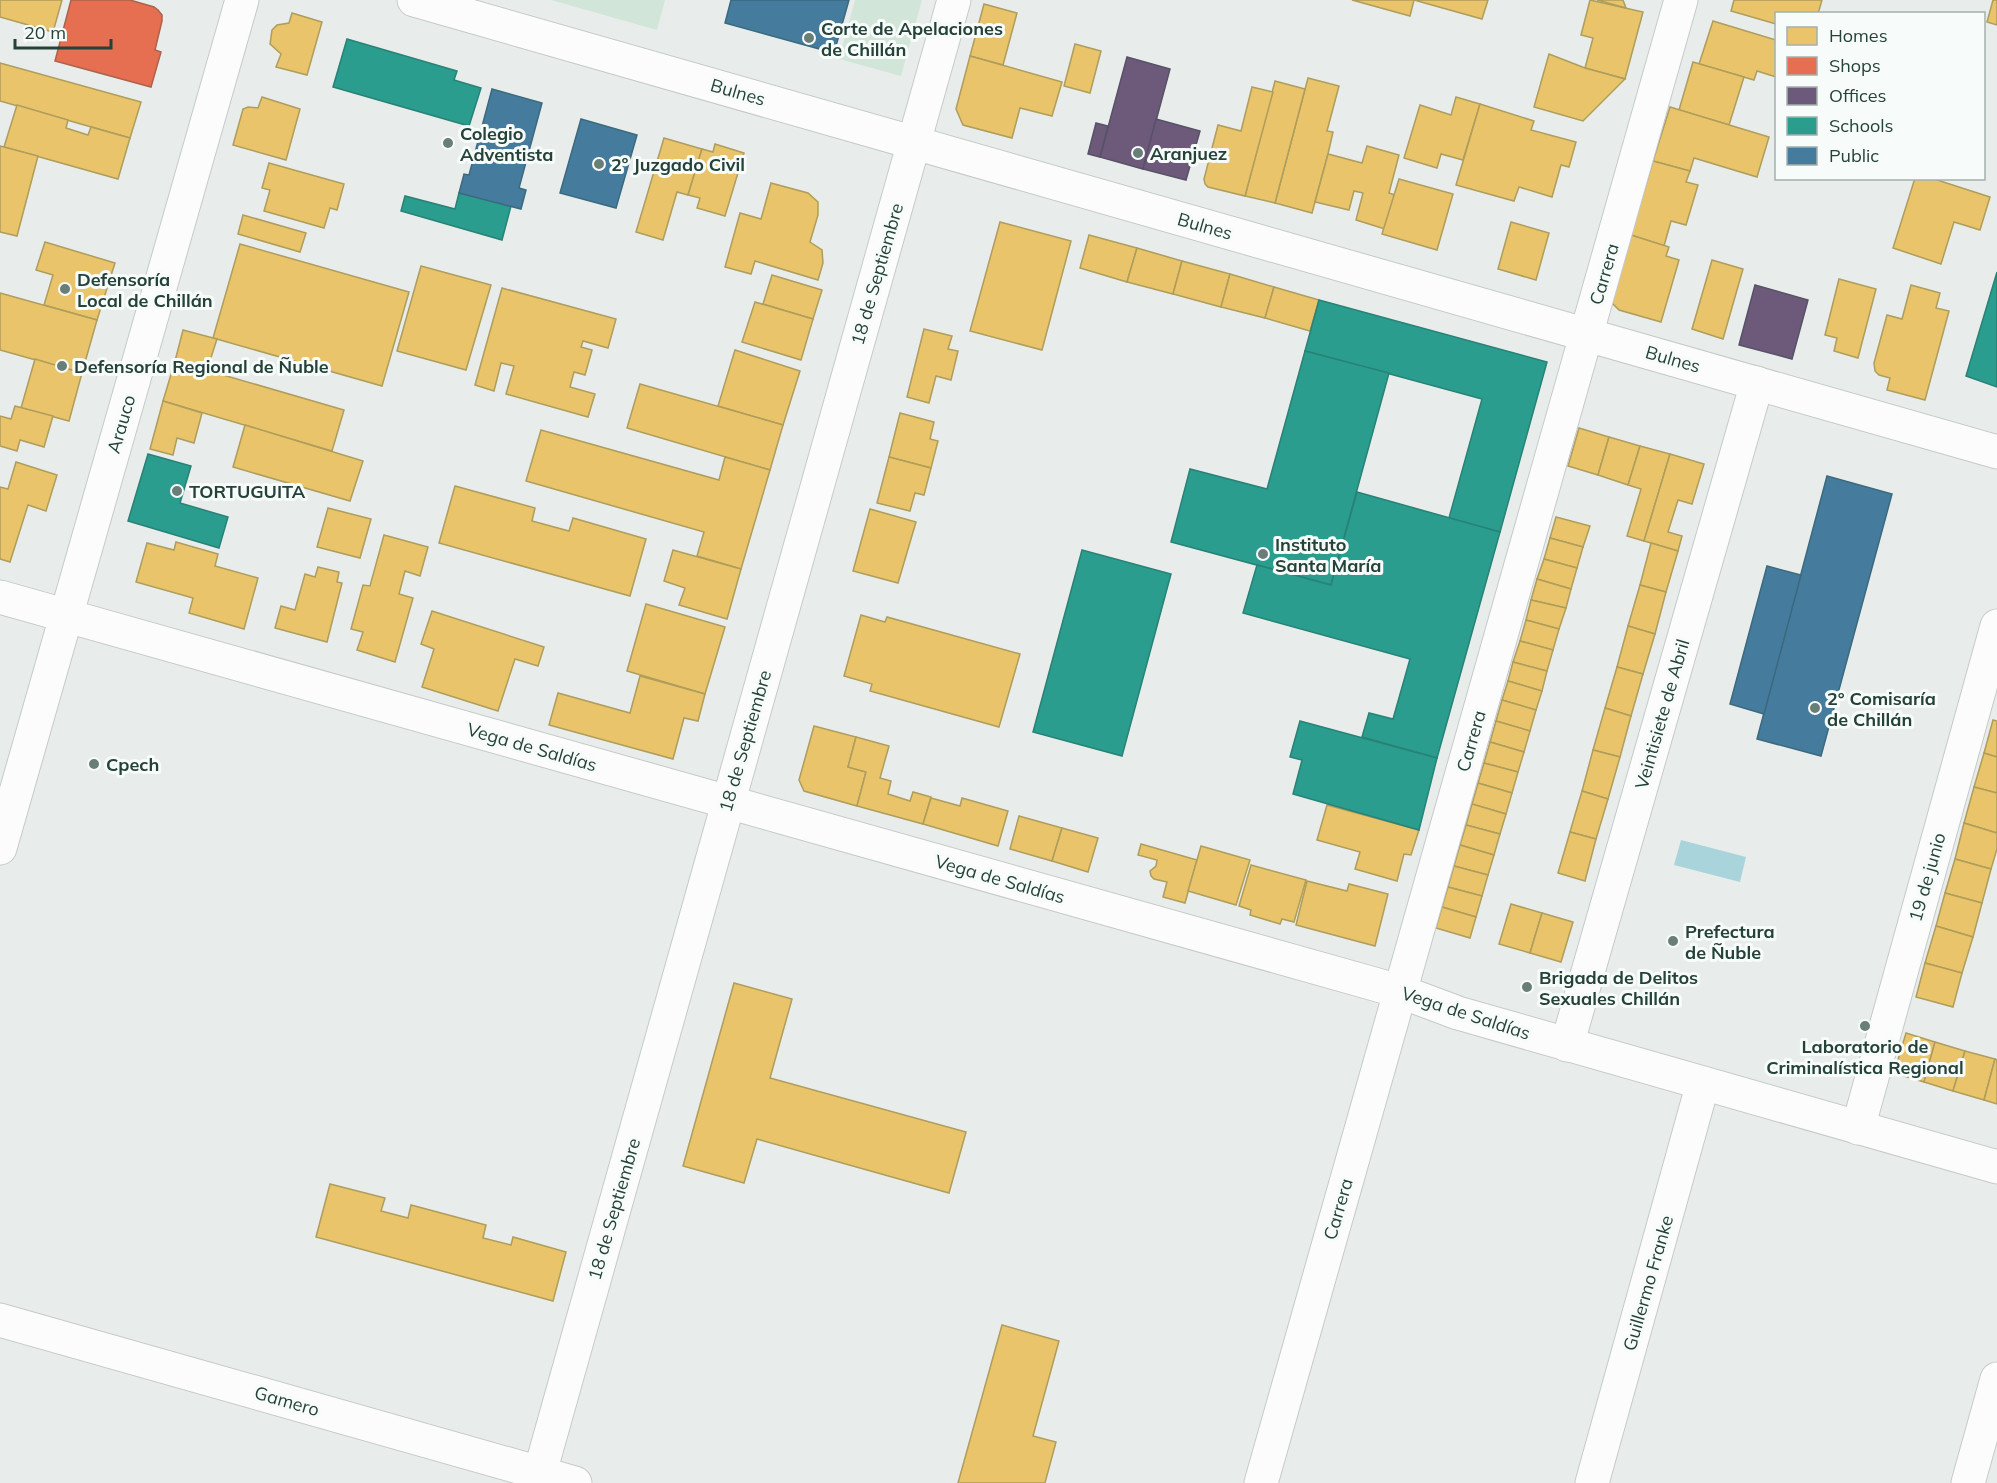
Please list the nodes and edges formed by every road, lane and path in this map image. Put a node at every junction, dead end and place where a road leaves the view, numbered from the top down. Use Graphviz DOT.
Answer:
graph roads {
  1 [pos="242,0"];
  2 [pos="414,0"];
  3 [pos="954,0"];
  4 [pos="1681,0"];
  5 [pos="914,143"];
  6 [pos="1587,334"];
  7 [pos="1757,383"];
  8 [pos="1997,452"];
  9 [pos="0,597"];
  10 [pos="66,615"];
  11 [pos="1997,626"];
  12 [pos="728,802"];
  13 [pos="0,848"];
  14 [pos="1400,991"];
  15 [pos="1567,1044"];
  16 [pos="1703,1083"];
  17 [pos="1858,1128"];
  18 [pos="1997,1167"];
  19 [pos="0,1320"];
  20 [pos="1997,1379"];
  21 [pos="538,1478"];
  22 [pos="575,1483"];
  23 [pos="1261,1483"];
  24 [pos="1592,1483"];
  25 [pos="1968,1483"];
  1 -- 10 [label="street, Arauco"];
  2 -- 5 [label="street, Bulnes"];
  3 -- 5 [label="street, 18 de Septiembre"];
  4 -- 6 [label="street, Carrera"];
  5 -- 6 [label="street, Bulnes"];
  5 -- 12 [label="street, 18 de Septiembre"];
  6 -- 7 [label="street, Bulnes"];
  6 -- 14 [label="street, Carrera"];
  7 -- 8 [label="street, Bulnes"];
  7 -- 15 [label="street, Veintisiete de Abril"];
  9 -- 10 [label="street, Vega de Saldías"];
  10 -- 12 [label="street, Vega de Saldías"];
  10 -- 13 [label="street, Arauco"];
  11 -- 17 [label="street, 19 de junio"];
  12 -- 14 [label="street, Vega de Saldías"];
  12 -- 21 [label="street, 18 de Septiembre"];
  14 -- 15 [label="street, Vega de Saldías"];
  14 -- 23 [label="street, Carrera"];
  15 -- 16 [label="street, Vega de Saldías"];
  16 -- 17 [label="street, Vega de Saldías"];
  16 -- 24 [label="street, Guillermo Franke"];
  17 -- 18 [label="street, Vega de Saldías"];
  19 -- 21 [label="street, Gamero"];
  20 -- 25 [label="street"];
  21 -- 22 [label="street, Gamero"];
}
